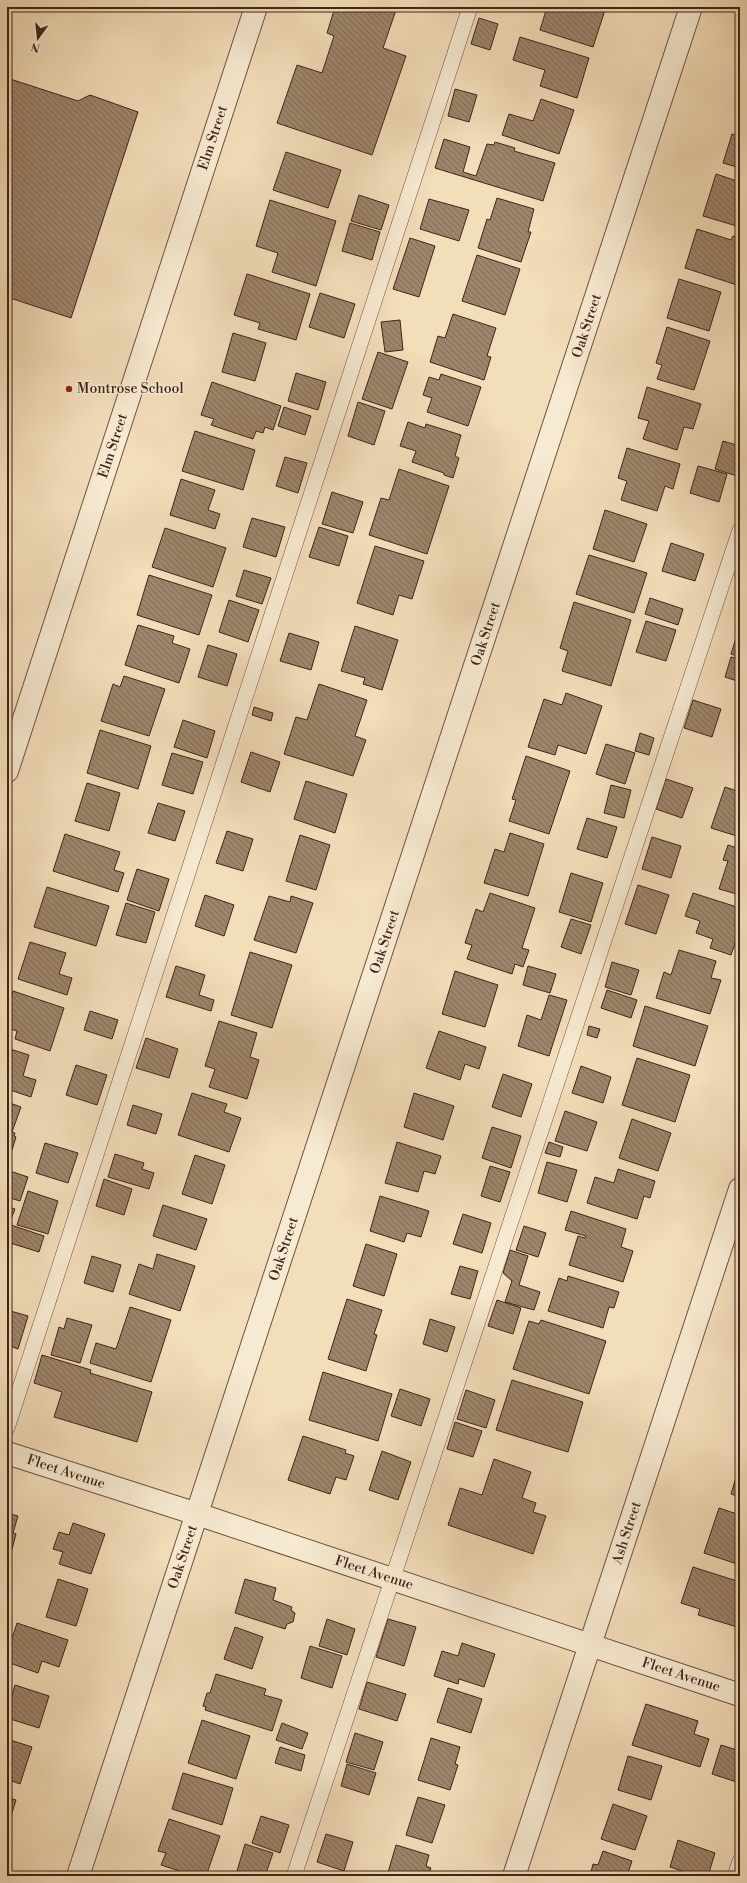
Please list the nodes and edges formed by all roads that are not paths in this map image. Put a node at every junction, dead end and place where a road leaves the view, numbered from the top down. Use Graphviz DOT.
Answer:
graph roads {
  1 [pos="256,7"];
  2 [pos="470,7"];
  3 [pos="691,7"];
  4 [pos="740,530"];
  5 [pos="7,771"];
  6 [pos="740,1189"];
  7 [pos="7,1428"];
  8 [pos="7,1453"];
  9 [pos="196,1514"];
  10 [pos="392,1579"];
  11 [pos="590,1645"];
  12 [pos="740,1695"];
  13 [pos="740,1861"];
  14 [pos="78,1876"];
  15 [pos="294,1876"];
  16 [pos="514,1876"];
  17 [pos="735,1876"];
  1 -- 5 [label="street, Elm Street"];
  2 -- 7 [label="lane"];
  3 -- 9 [label="street, Oak Street"];
  4 -- 10 [label="lane"];
  6 -- 11 [label="street, Ash Street"];
  8 -- 9 [label="street, Fleet Avenue"];
  9 -- 10 [label="street, Fleet Avenue"];
  9 -- 14 [label="street, Oak Street"];
  10 -- 11 [label="street, Fleet Avenue"];
  10 -- 15 [label="lane"];
  11 -- 12 [label="street, Fleet Avenue"];
  11 -- 16 [label="street, Ash Street"];
  13 -- 17 [label="lane"];
}
